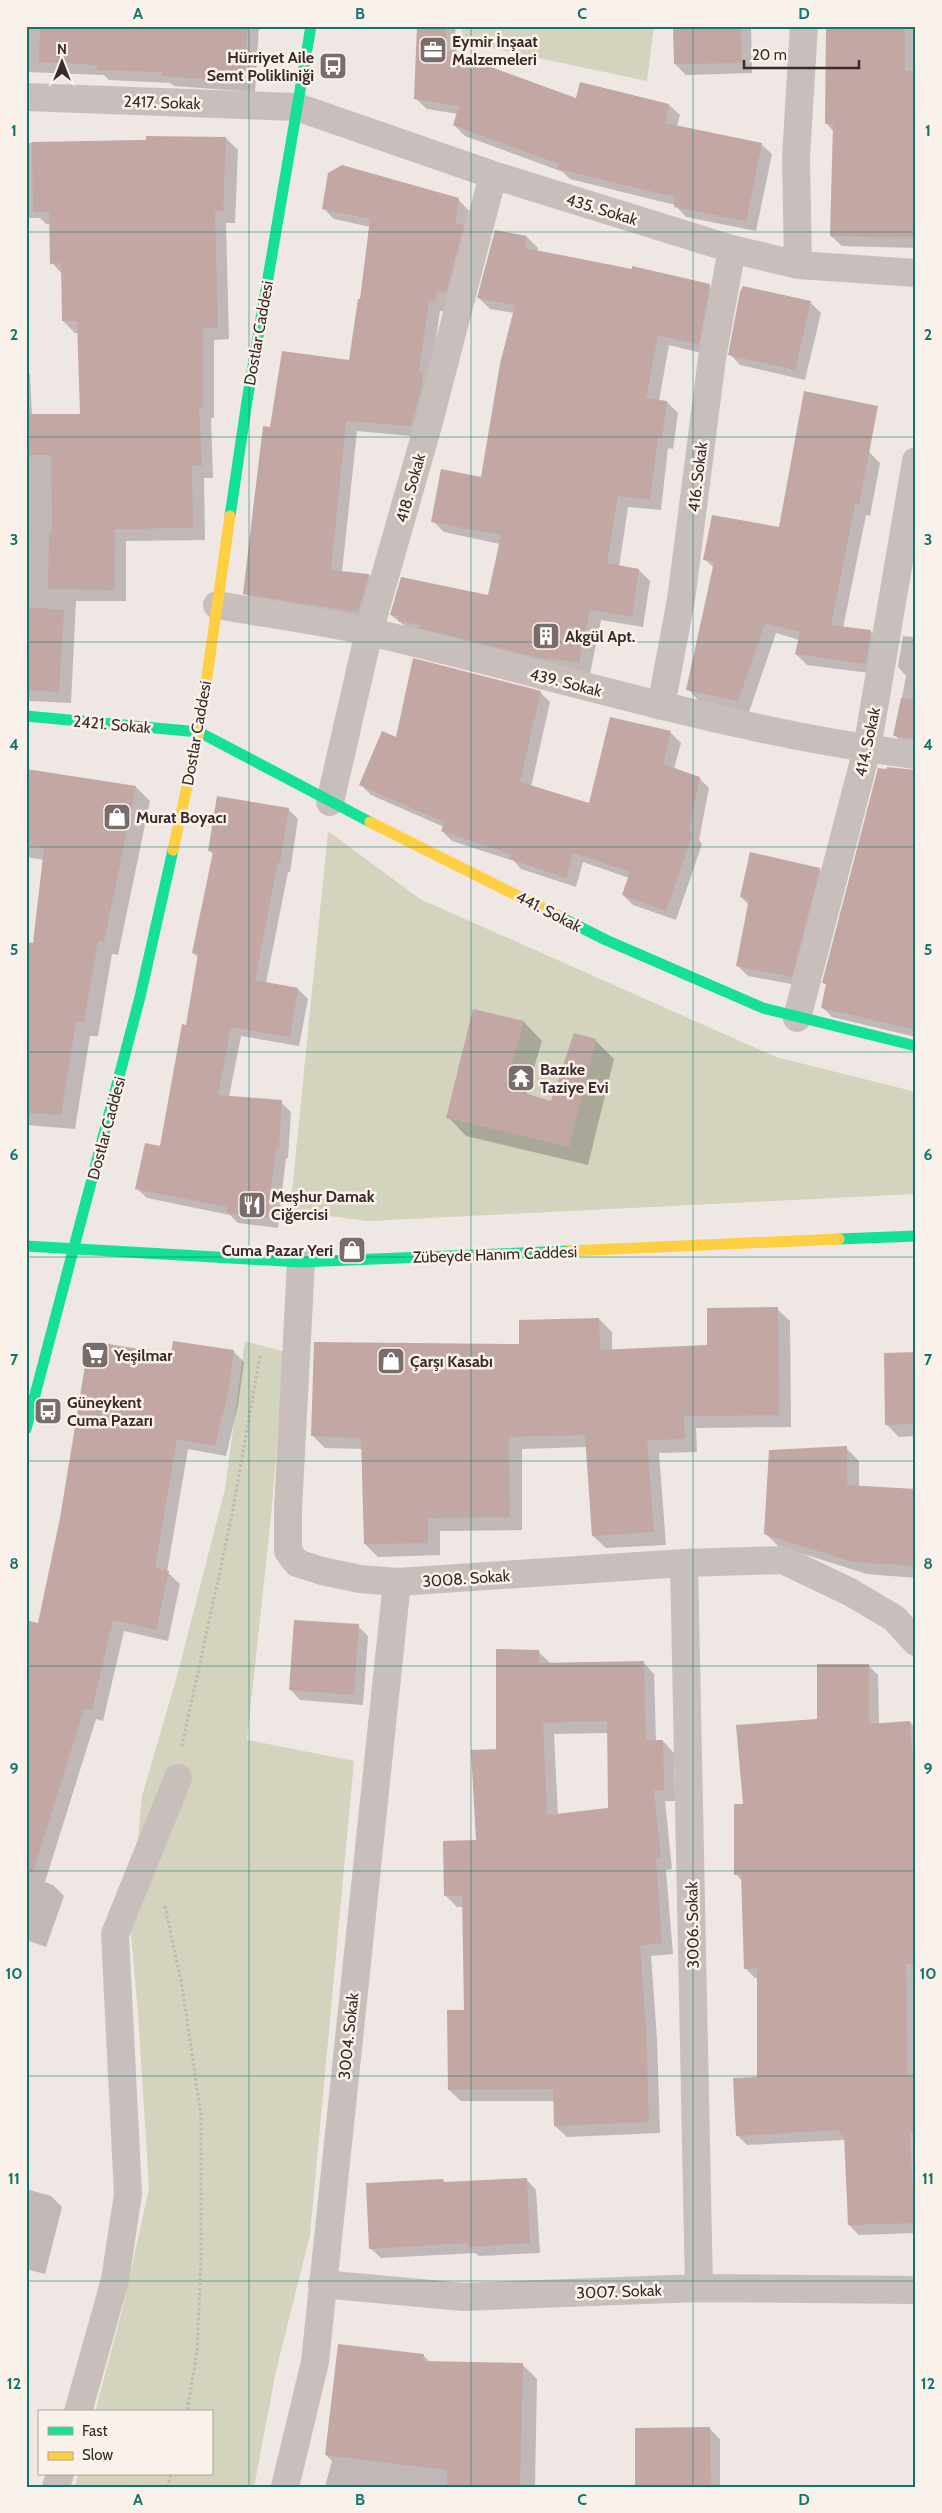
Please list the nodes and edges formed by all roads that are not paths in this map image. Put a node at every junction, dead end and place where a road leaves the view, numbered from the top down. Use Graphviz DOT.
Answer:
graph roads {
  1 [pos="311,26"];
  2 [pos="804,26"];
  3 [pos="26,97"];
  4 [pos="297,107"];
  5 [pos="493,175"];
  6 [pos="732,249"];
  7 [pos="798,265"];
  8 [pos="916,273"];
  9 [pos="916,461"];
  10 [pos="217,605"];
  11 [pos="369,632"];
  12 [pos="661,706"];
  13 [pos="26,716"];
  14 [pos="199,732"];
  15 [pos="867,749"];
  16 [pos="916,755"];
  17 [pos="330,802"];
  18 [pos="797,1018"];
  19 [pos="916,1046"];
  20 [pos="916,1236"];
  21 [pos="26,1246"];
  22 [pos="74,1248"];
  23 [pos="301,1262"];
  24 [pos="26,1429"];
  25 [pos="684,1563"];
  26 [pos="397,1582"];
  27 [pos="916,1642"];
  28 [pos="178,1778"];
  29 [pos="322,2284"];
  30 [pos="699,2288"];
  31 [pos="916,2290"];
  32 [pos="79,2410"];
  33 [pos="285,2487"];
  1 -- 4 [label="street, Dostlar Caddesi"];
  2 -- 7 [label="street"];
  3 -- 4 [label="street, 2417. Sokak"];
  4 -- 5 [label="street, 435. Sokak"];
  4 -- 10 [label="street, Dostlar Caddesi"];
  5 -- 6 [label="street, 435. Sokak"];
  5 -- 11 [label="street, 418. Sokak"];
  6 -- 7 [label="street, 435. Sokak"];
  6 -- 12 [label="street, 416. Sokak"];
  7 -- 8 [label="street, 435. Sokak"];
  9 -- 15 [label="street, 414. Sokak"];
  10 -- 11 [label="street, 439. Sokak"];
  10 -- 14 [label="street, Dostlar Caddesi"];
  11 -- 12 [label="street, 439. Sokak"];
  11 -- 17 [label="street, 418. Sokak"];
  12 -- 15 [label="street, 439. Sokak"];
  13 -- 14 [label="street, 2421. Sokak"];
  14 -- 17 [label="street, 441. Sokak"];
  14 -- 22 [label="street, Dostlar Caddesi"];
  15 -- 16 [label="street, 439. Sokak"];
  15 -- 18 [label="street, 414. Sokak"];
  17 -- 18 [label="street, 441. Sokak"];
  18 -- 19 [label="street, 441. Sokak"];
  20 -- 23 [label="street, Zübeyde Hanım Caddesi"];
  21 -- 22 [label="street, Zübeyde Hanım Caddesi"];
  22 -- 23 [label="street, Zübeyde Hanım Caddesi"];
  22 -- 24 [label="street, Dostlar Caddesi"];
  23 -- 26 [label="street, 3008. Sokak"];
  25 -- 26 [label="street, 3008. Sokak"];
  25 -- 27 [label="street, 3008. Sokak"];
  25 -- 30 [label="street, 3006. Sokak"];
  26 -- 29 [label="street, 3004. Sokak"];
  28 -- 32 [label="street"];
  29 -- 30 [label="street, 3007. Sokak"];
  29 -- 33 [label="street, 3004. Sokak"];
  30 -- 31 [label="street, 3007. Sokak"];
}
